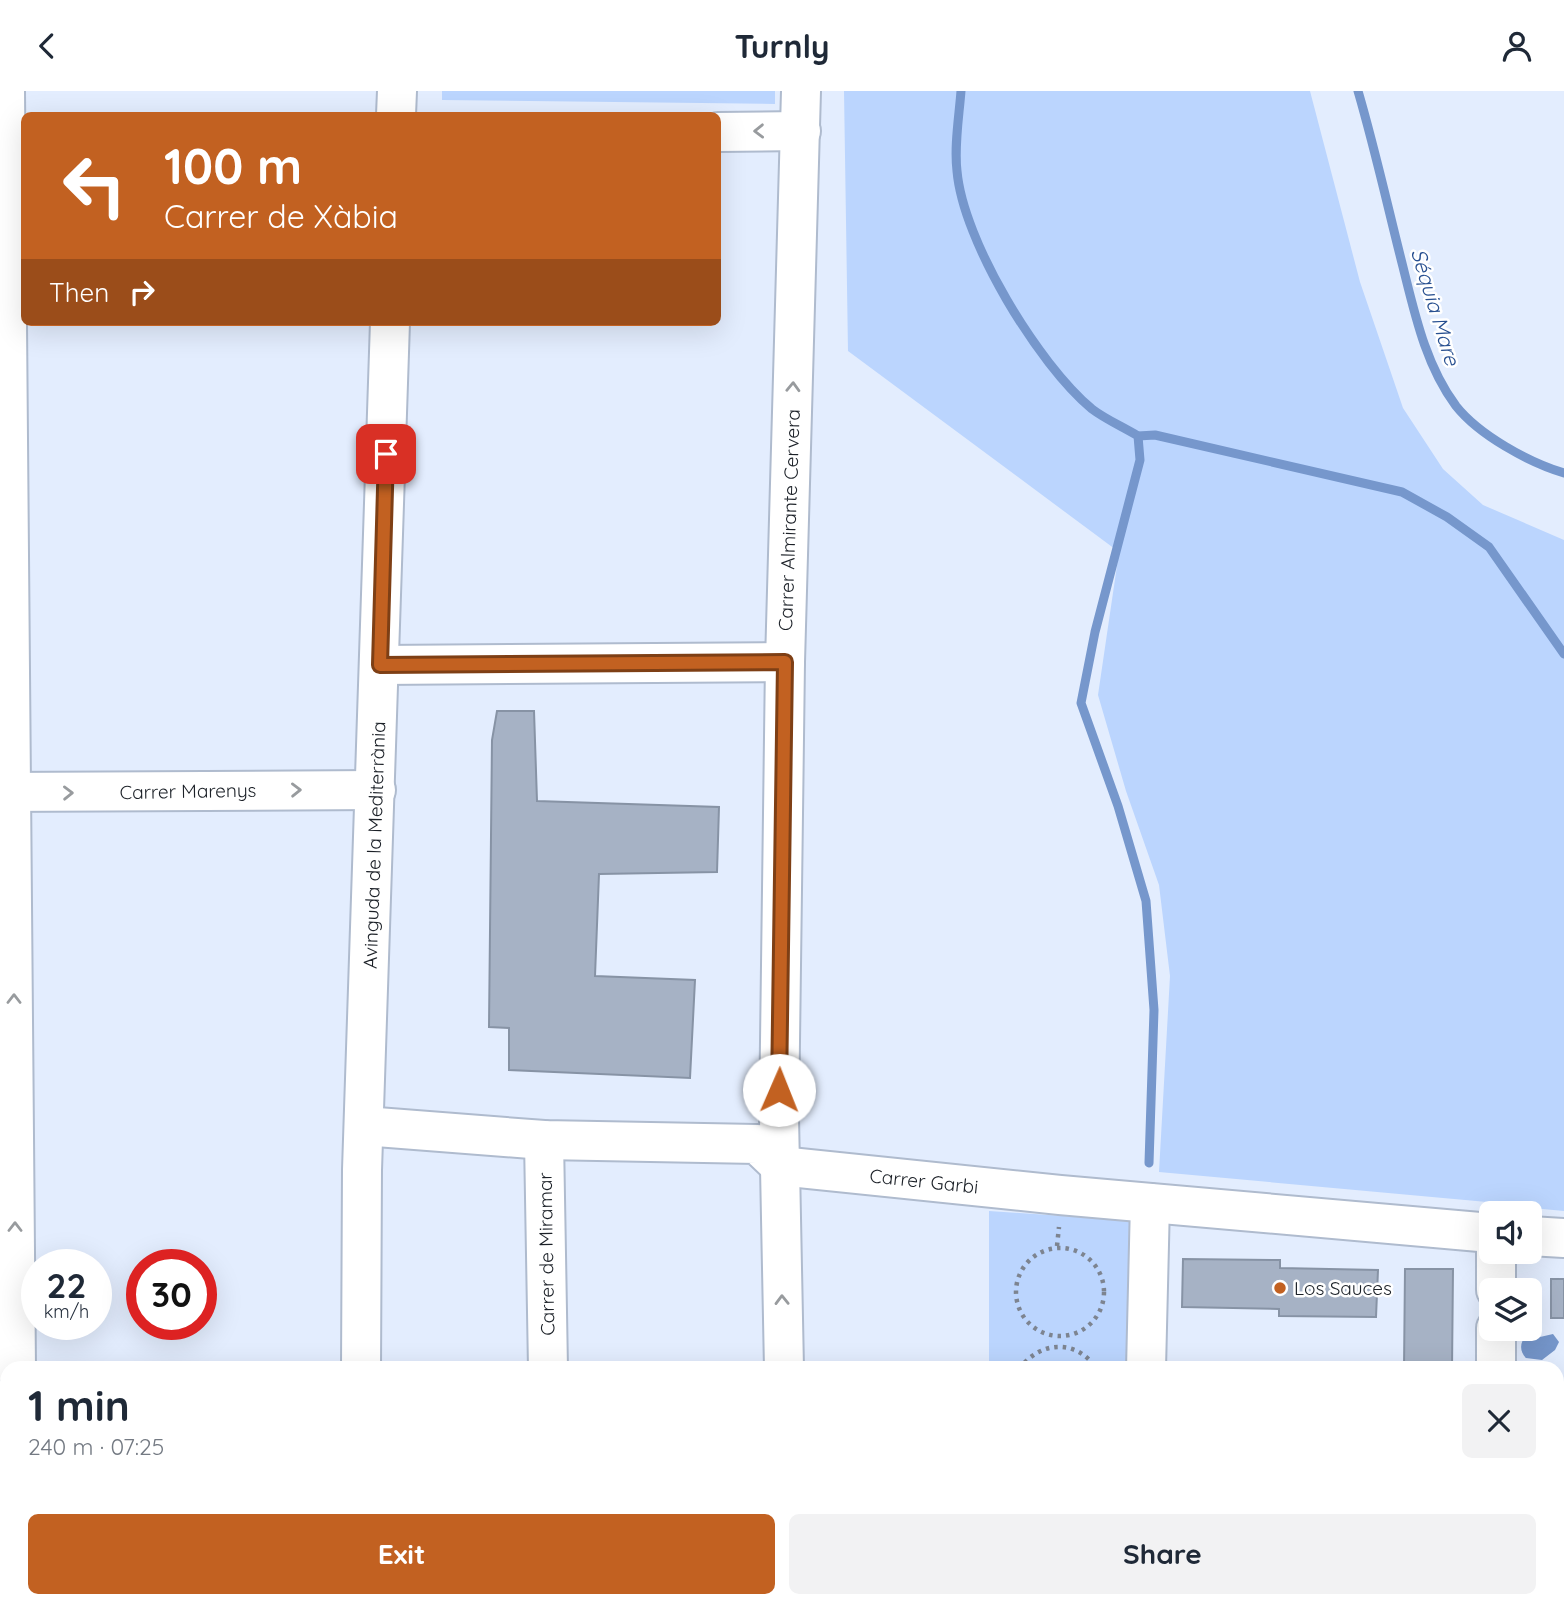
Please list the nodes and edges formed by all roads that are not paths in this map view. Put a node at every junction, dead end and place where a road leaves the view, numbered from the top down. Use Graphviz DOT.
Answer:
graph roads {
  1 [pos="5,91"];
  2 [pos="397,91"];
  3 [pos="801,91"];
  4 [pos="396,112"];
  5 [pos="801,131"];
  6 [pos="721,132"];
  7 [pos="10,137"];
  8 [pos="390,326"];
  9 [pos="785,662"];
  10 [pos="380,665"];
  11 [pos="376,790"];
  12 [pos="6,792"];
  13 [pos="364,1126"];
  14 [pos="544,1140"];
  15 [pos="780,1165"];
  16 [pos="1150,1203"];
  17 [pos="1479,1232"];
  18 [pos="1542,1237"];
  19 [pos="1564,1238"];
  20 [pos="1496,1341"];
  21 [pos="16,1361"];
  22 [pos="361,1361"];
  23 [pos="548,1361"];
  24 [pos="784,1361"];
  25 [pos="1146,1361"];
  26 [pos="1496,1361"];
  1 -- 7 [label="street"];
  2 -- 4 [label="street"];
  3 -- 5 [label="street, Carrer Almirante Cervera"];
  5 -- 6 [label="street, one-way"];
  9 -- 5 [label="street, Carrer Almirante Cervera, one-way"];
  7 -- 12 [label="street"];
  8 -- 10 [label="street, Avinguda de la Mediterrània"];
  9 -- 10 [label="street"];
  9 -- 15 [label="street, Carrer Almirante Cervera"];
  10 -- 11 [label="street, Avinguda de la Mediterrània"];
  12 -- 11 [label="street, Carrer Marenys, one-way"];
  11 -- 13 [label="street, Avinguda de la Mediterrània"];
  21 -- 12 [label="street, one-way"];
  13 -- 14 [label="street"];
  13 -- 22 [label="street, Avinguda de la Mediterrània"];
  14 -- 15 [label="street"];
  14 -- 23 [label="street, Carrer de Miramar"];
  15 -- 16 [label="street, Carrer Garbi"];
  24 -- 15 [label="street, Carrer Almirante Cervera, one-way"];
  16 -- 17 [label="street, Carrer Garbi"];
  16 -- 25 [label="street"];
  18 -- 19 [label="street"];
  20 -- 26 [label="street"];
}
